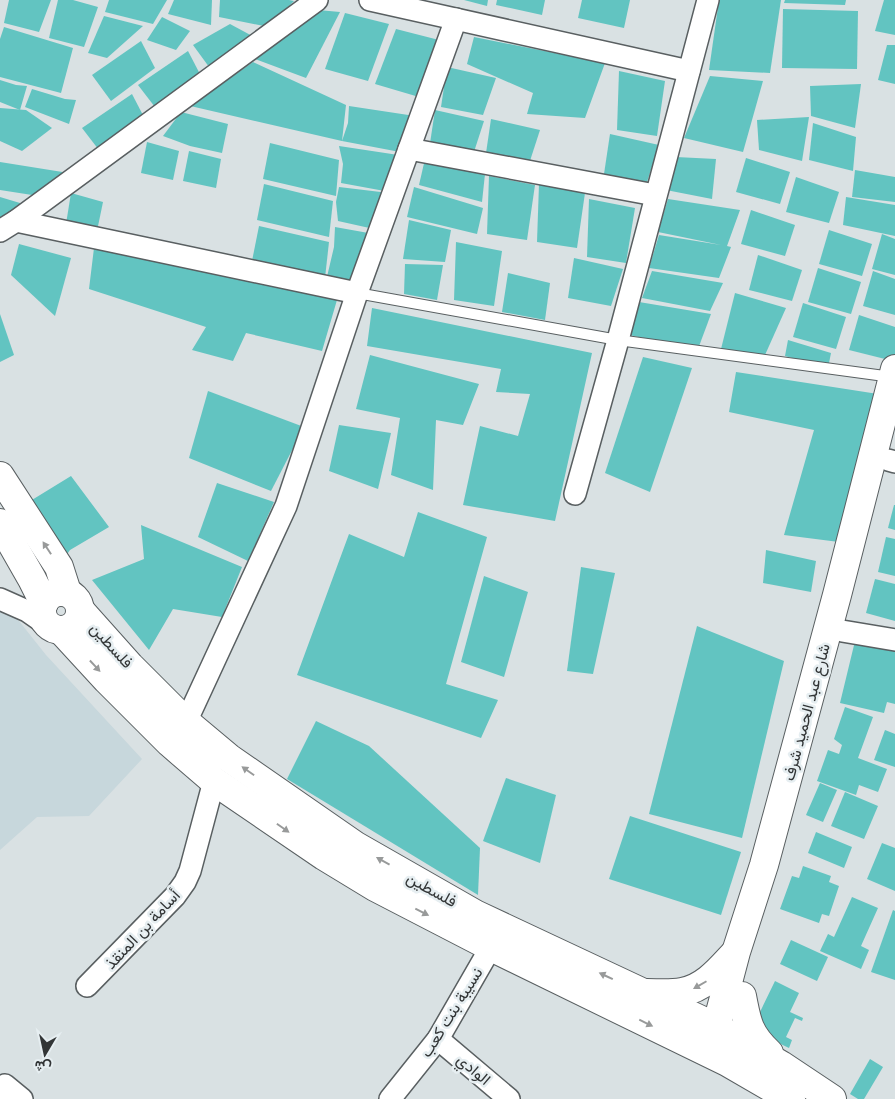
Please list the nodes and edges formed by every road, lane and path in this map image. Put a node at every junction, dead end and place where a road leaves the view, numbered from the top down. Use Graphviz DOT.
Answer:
graph roads {
  1 [pos="317,0"];
  2 [pos="370,0"];
  3 [pos="708,0"];
  4 [pos="456,19"];
  5 [pos="689,72"];
  6 [pos="409,149"];
  7 [pos="656,195"];
  8 [pos="8,226"];
  9 [pos="357,293"];
  10 [pos="618,340"];
  11 [pos="894,373"];
  12 [pos="895,434"];
  13 [pos="891,461"];
  14 [pos="0,476"];
  15 [pos="575,494"];
  16 [pos="0,523"];
  17 [pos="0,590"];
  18 [pos="0,599"];
  19 [pos="55,606"];
  20 [pos="842,631"];
  21 [pos="895,640"];
  22 [pos="186,722"];
  23 [pos="214,781"];
  24 [pos="491,947"];
  25 [pos="736,952"];
  26 [pos="87,986"];
  27 [pos="641,992"];
  28 [pos="742,996"];
  29 [pos="438,1039"];
  30 [pos="722,1045"];
  31 [pos="780,1065"];
  32 [pos="3,1087"];
  33 [pos="22,1099"];
  34 [pos="390,1099"];
  35 [pos="509,1099"];
  36 [pos="791,1099"];
  37 [pos="832,1099"];
  1 -- 8 [label="street"];
  2 -- 4 [label="street"];
  3 -- 5 [label="street"];
  4 -- 5 [label="street"];
  4 -- 6 [label="street"];
  5 -- 7 [label="street"];
  6 -- 7 [label="street"];
  6 -- 9 [label="street"];
  7 -- 10 [label="street"];
  8 -- 9 [label="street"];
  9 -- 10 [label="lane"];
  9 -- 22 [label="street"];
  10 -- 11 [label="lane"];
  10 -- 15 [label="street"];
  11 -- 25 [label="main road, شارع عبد الحميد شرف"];
  12 -- 13 [label="main road, شارع عبد الحميد شرف"];
  13 -- 20 [label="main road, شارع عبد الحميد شرف"];
  19 -- 14 [label="main road, فلسطين, one-way"];
  16 -- 19 [label="main road, فلسطين"];
  17 -- 19 [label="street"];
  18 -- 19 [label="street"];
  19 -- 22 [label="main road, فلسطين"];
  19 -- 23 [label="main road, فلسطين, one-way"];
  20 -- 21 [label="street"];
  20 -- 28 [label="main road, شارع عبد الحميد شرف"];
  27 -- 22 [label="main road, فلسطين, one-way"];
  23 -- 24 [label="main road, فلسطين, one-way"];
  23 -- 26 [label="street, أسامة بن المنقذ"];
  24 -- 29 [label="street, نسيبة بنت كعب"];
  24 -- 30 [label="main road, فلسطين, one-way"];
  25 -- 27 [label="main road, one-way"];
  25 -- 30 [label="main road, شارع عبد الحميد شرف"];
  27 -- 30 [label="main road, فلسطين"];
  28 -- 30 [label="main road, شارع عبد الحميد شرف"];
  28 -- 31 [label="main road"];
  29 -- 34 [label="street, نسيبة بنت كعب"];
  29 -- 35 [label="street, الوادي"];
  30 -- 31 [label="main road, فلسطين"];
  30 -- 36 [label="main road, فلسطين"];
  31 -- 37 [label="main road, فلسطين"];
  32 -- 33 [label="street"];
}
